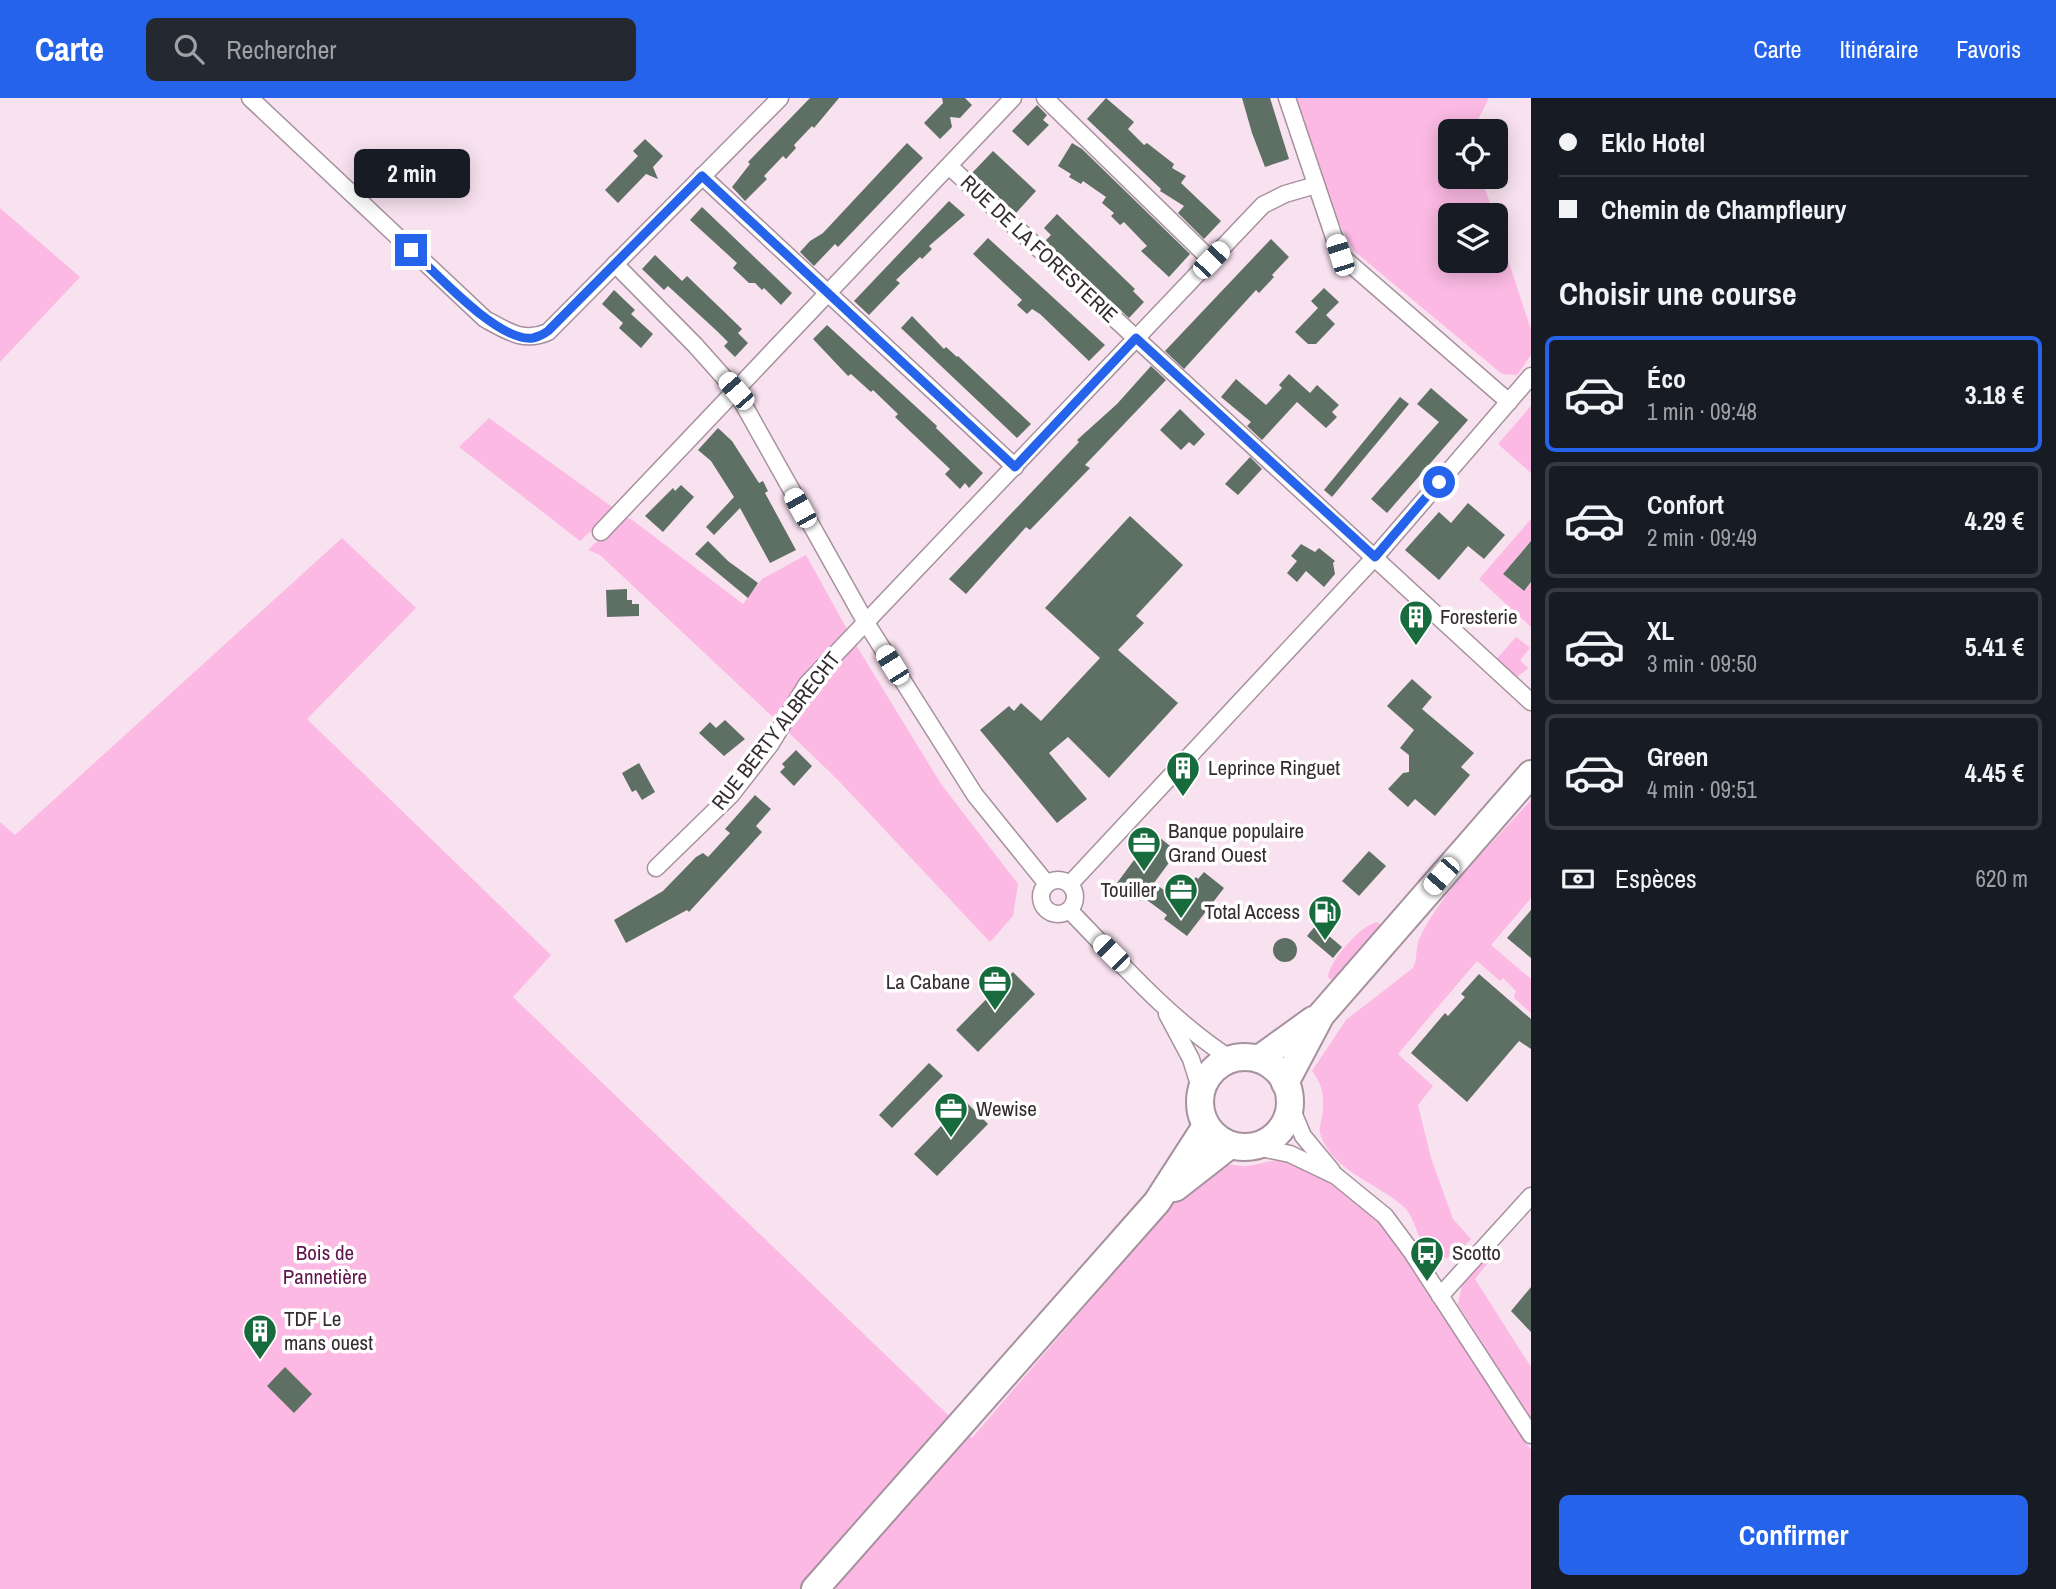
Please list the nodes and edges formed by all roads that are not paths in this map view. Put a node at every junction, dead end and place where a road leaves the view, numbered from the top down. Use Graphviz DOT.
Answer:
graph roads {
  1 [pos="250,98"];
  2 [pos="780,98"];
  3 [pos="1013,98"];
  4 [pos="1045,98"];
  5 [pos="1287,98"];
  6 [pos="949,166"];
  7 [pos="702,176"];
  8 [pos="1316,185"];
  9 [pos="1211,260"];
  10 [pos="615,264"];
  11 [pos="828,293"];
  12 [pos="1136,338"];
  13 [pos="1531,376"];
  14 [pos="736,391"];
  15 [pos="1509,402"];
  16 [pos="1015,467"];
  17 [pos="601,532"];
  18 [pos="1375,557"];
  19 [pos="865,621"];
  20 [pos="1531,702"];
  21 [pos="1531,774"];
  22 [pos="656,868"];
  23 [pos="1047,884"];
  24 [pos="1070,884"];
  25 [pos="1069,911"];
  26 [pos="1160,1003"];
  27 [pos="1321,1015"];
  28 [pos="1231,1059"];
  29 [pos="1259,1059"];
  30 [pos="1201,1091"];
  31 [pos="1287,1094"];
  32 [pos="1206,1126"];
  33 [pos="1241,1146"];
  34 [pos="1336,1176"];
  35 [pos="1531,1196"];
  36 [pos="1157,1202"];
  37 [pos="1440,1296"];
  38 [pos="1531,1435"];
  39 [pos="815,1589"];
  1 -- 10 [label="street"];
  2 -- 7 [label="street"];
  3 -- 6 [label="street"];
  4 -- 9 [label="street"];
  5 -- 8 [label="street"];
  6 -- 11 [label="street"];
  6 -- 12 [label="street, RUE DE LA FORESTERIE"];
  7 -- 10 [label="street"];
  7 -- 11 [label="street"];
  8 -- 9 [label="street, RUE BERTY ALBRECHT"];
  8 -- 15 [label="street"];
  9 -- 12 [label="street, RUE BERTY ALBRECHT"];
  10 -- 14 [label="street"];
  11 -- 14 [label="street"];
  11 -- 16 [label="street"];
  12 -- 16 [label="street, RUE BERTY ALBRECHT"];
  12 -- 18 [label="street, RUE DE LA FORESTERIE"];
  13 -- 15 [label="street"];
  14 -- 17 [label="street"];
  14 -- 19 [label="street"];
  15 -- 18 [label="street"];
  16 -- 19 [label="street, RUE BERTY ALBRECHT"];
  18 -- 20 [label="street, RUE DE LA FORESTERIE"];
  18 -- 24 [label="street"];
  19 -- 22 [label="street, RUE BERTY ALBRECHT"];
  19 -- 23 [label="street"];
  21 -- 27 [label="main road"];
  23 -- 24 [label="street"];
  23 -- 25 [label="street"];
  24 -- 25 [label="street"];
  25 -- 26 [label="street"];
  26 -- 28 [label="street"];
  26 -- 30 [label="street"];
  27 -- 29 [label="main road"];
  27 -- 31 [label="main road"];
  28 -- 29 [label="main road"];
  28 -- 30 [label="main road"];
  29 -- 31 [label="main road"];
  30 -- 32 [label="main road"];
  31 -- 33 [label="main road"];
  31 -- 34 [label="street"];
  32 -- 33 [label="main road"];
  32 -- 36 [label="main road"];
  33 -- 34 [label="street"];
  33 -- 36 [label="main road"];
  34 -- 37 [label="street"];
  35 -- 37 [label="street"];
  36 -- 39 [label="main road"];
  37 -- 38 [label="street"];
}
